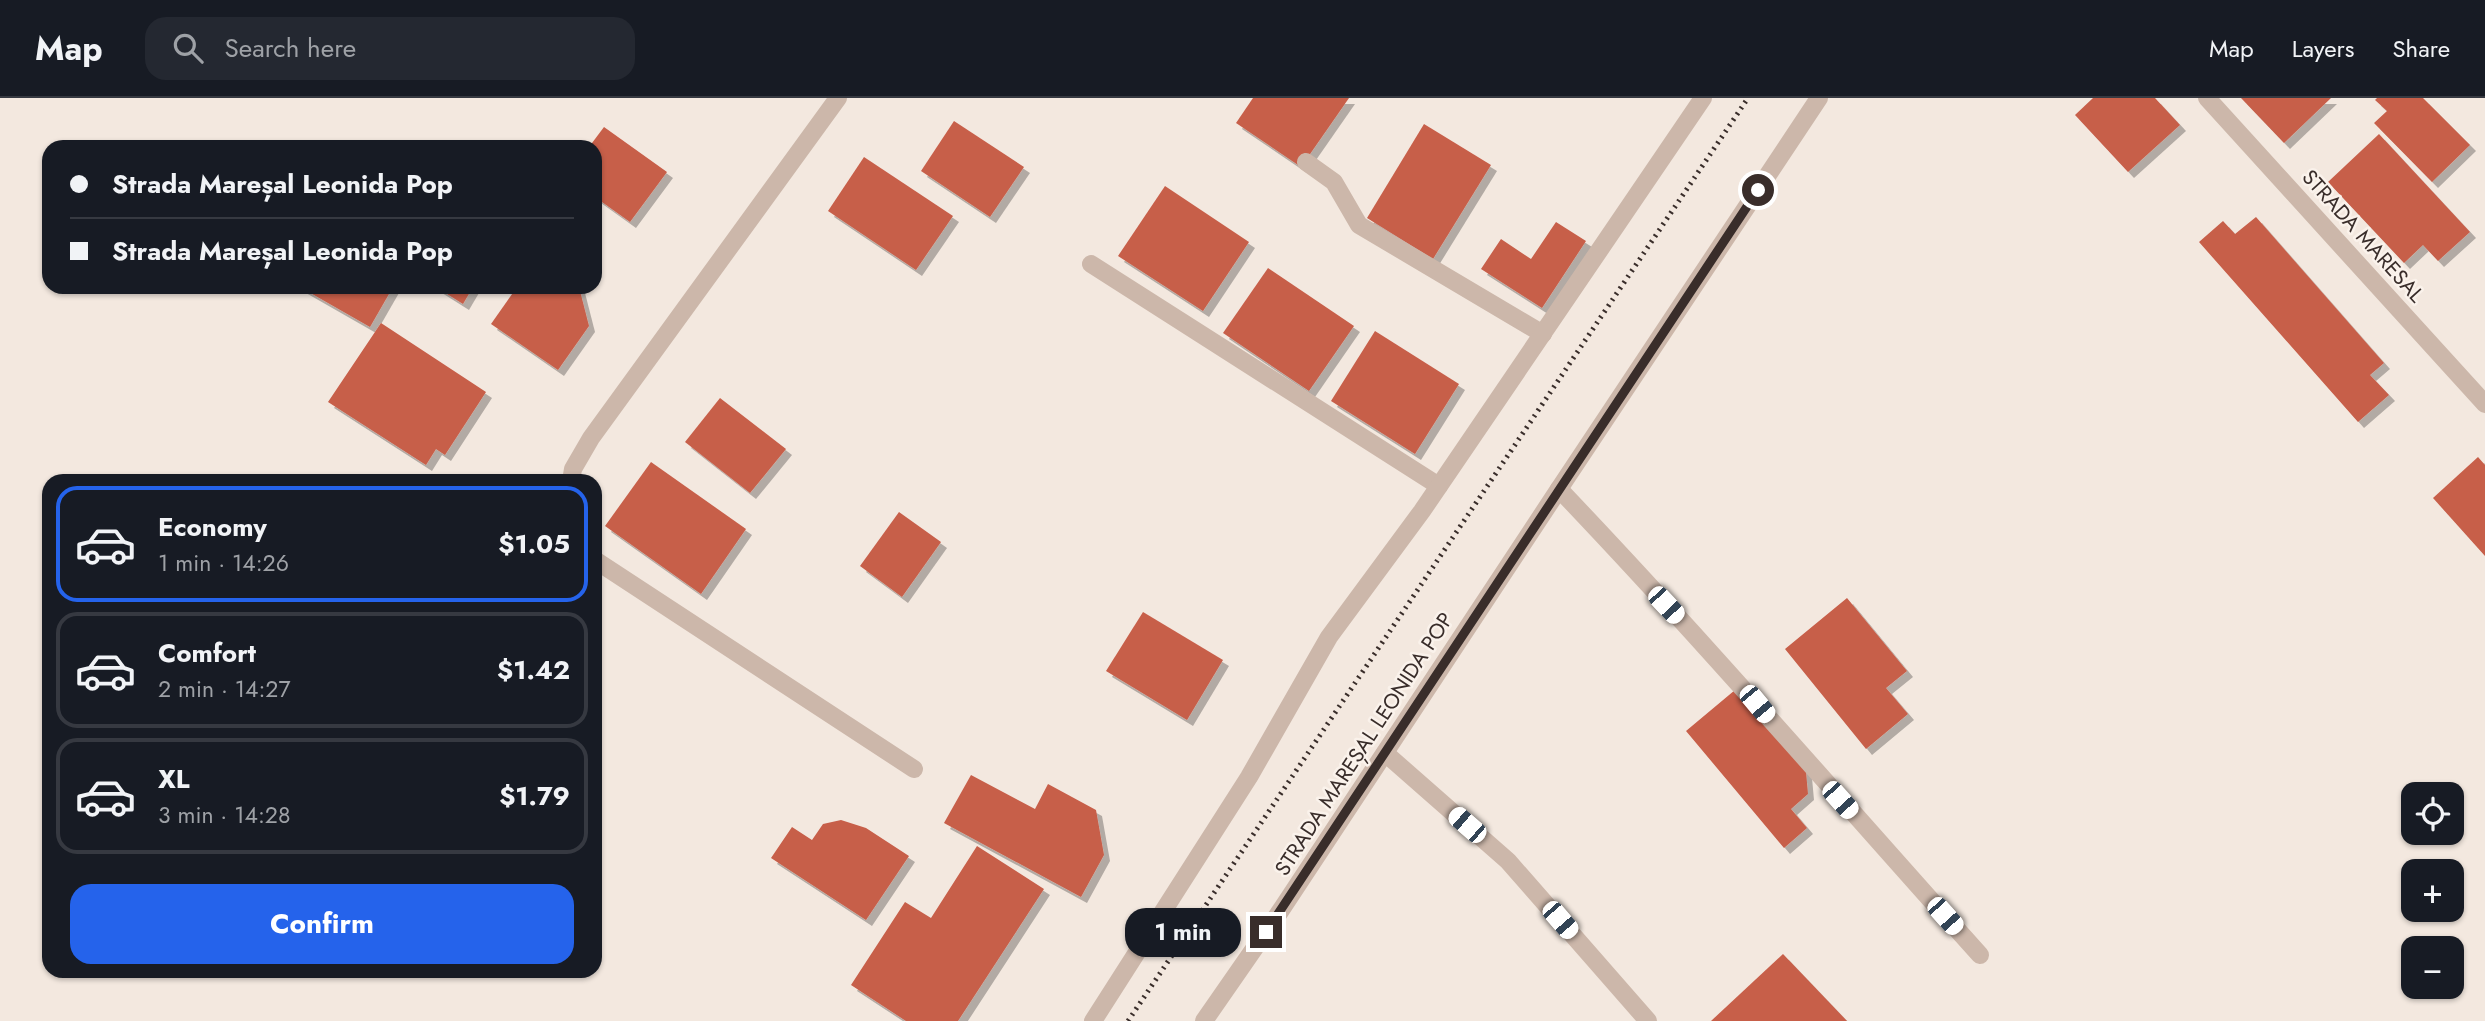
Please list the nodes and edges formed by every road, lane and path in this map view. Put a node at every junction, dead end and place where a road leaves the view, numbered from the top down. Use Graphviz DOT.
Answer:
graph roads {
  1 [pos="838,98"];
  2 [pos="1703,98"];
  3 [pos="1819,98"];
  4 [pos="2207,98"];
  5 [pos="1306,162"];
  6 [pos="1091,264"];
  7 [pos="1543,334"];
  8 [pos="2485,404"];
  9 [pos="572,474"];
  10 [pos="1439,486"];
  11 [pos="1559,489"];
  12 [pos="602,565"];
  13 [pos="1385,753"];
  14 [pos="914,769"];
  15 [pos="1980,955"];
  16 [pos="1093,1021"];
  17 [pos="1204,1021"];
  18 [pos="1648,1021"];
  1 -- 9 [label="street"];
  2 -- 7 [label="street"];
  3 -- 11 [label="street, STRADA MAREȘAL LEONIDA POP"];
  4 -- 8 [label="street, STRADA MARESAL"];
  5 -- 7 [label="street"];
  6 -- 10 [label="street"];
  7 -- 10 [label="street"];
  10 -- 16 [label="street"];
  11 -- 13 [label="street, STRADA MAREȘAL LEONIDA POP"];
  11 -- 15 [label="street"];
  12 -- 14 [label="street"];
  13 -- 17 [label="street, STRADA MAREȘAL LEONIDA POP"];
  13 -- 18 [label="street"];
}
